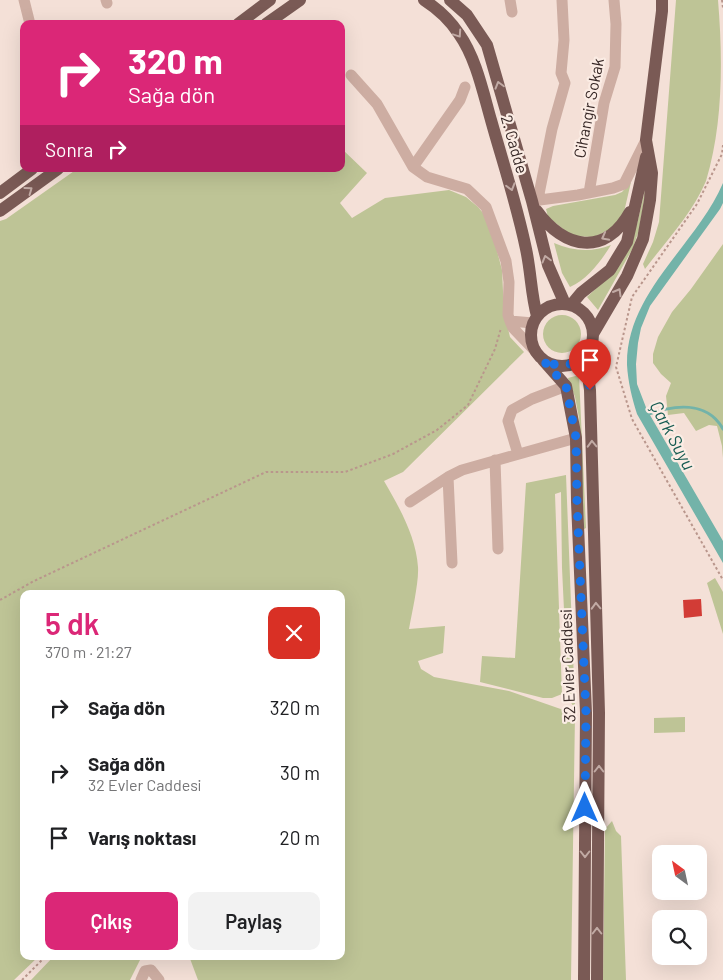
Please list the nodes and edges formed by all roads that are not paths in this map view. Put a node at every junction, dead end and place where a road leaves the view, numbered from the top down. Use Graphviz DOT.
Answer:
graph roads {
  1 [pos="24,0"];
  2 [pos="270,0"];
  3 [pos="300,0"];
  4 [pos="424,0"];
  5 [pos="450,0"];
  6 [pos="562,0"];
  7 [pos="614,0"];
  8 [pos="662,0"];
  9 [pos="29,20"];
  10 [pos="243,20"];
  11 [pos="272,20"];
  12 [pos="351,75"];
  13 [pos="465,87"];
  14 [pos="647,146"];
  15 [pos="413,167"];
  16 [pos="28,172"];
  17 [pos="54,172"];
  18 [pos="589,192"];
  19 [pos="0,193"];
  20 [pos="636,201"];
  21 [pos="534,202"];
  22 [pos="0,211"];
  23 [pos="568,304"];
  24 [pos="509,318"];
  25 [pos="535,320"];
  26 [pos="593,334"];
  27 [pos="586,355"];
  28 [pos="540,356"];
  29 [pos="566,386"];
  30 [pos="576,438"];
  31 [pos="518,454"];
  32 [pos="495,460"];
  33 [pos="448,477"];
  34 [pos="410,502"];
  35 [pos="498,550"];
  36 [pos="452,563"];
  37 [pos="141,980"];
  38 [pos="159,980"];
  39 [pos="584,980"];
  40 [pos="597,980"];
  1 -- 9 [label="street"];
  2 -- 10 [label="main road"];
  3 -- 11 [label="main road"];
  4 -- 25 [label="main road, 2. Cadde, one-way"];
  21 -- 5 [label="main road, 2. Cadde, one-way"];
  6 -- 21 [label="street"];
  7 -- 18 [label="street, Cihangir Sokak"];
  8 -- 14 [label="main road"];
  12 -- 15 [label="street"];
  13 -- 15 [label="street"];
  14 -- 18 [label="street"];
  14 -- 20 [label="main road"];
  26 -- 14 [label="main road, one-way"];
  15 -- 24 [label="street"];
  16 -- 19 [label="main road"];
  22 -- 17 [label="main road, one-way"];
  18 -- 21 [label="street"];
  20 -- 21 [label="main road, one-way"];
  20 -- 23 [label="main road"];
  23 -- 21 [label="main road, 2. Cadde, one-way"];
  23 -- 25 [label="main road"];
  23 -- 26 [label="main road"];
  24 -- 25 [label="street"];
  24 -- 28 [label="street"];
  25 -- 28 [label="main road"];
  26 -- 27 [label="main road"];
  27 -- 28 [label="main road"];
  40 -- 27 [label="main road, 32 Evler Caddesi, one-way"];
  28 -- 29 [label="main road"];
  29 -- 30 [label="main road, 32 Evler Caddesi"];
  29 -- 31 [label="street"];
  30 -- 31 [label="street"];
  30 -- 39 [label="main road, 32 Evler Caddesi, one-way"];
  31 -- 32 [label="street"];
  32 -- 33 [label="street"];
  32 -- 35 [label="street"];
  33 -- 34 [label="street"];
  33 -- 36 [label="street"];
  37 -- 38 [label="street"];
}
